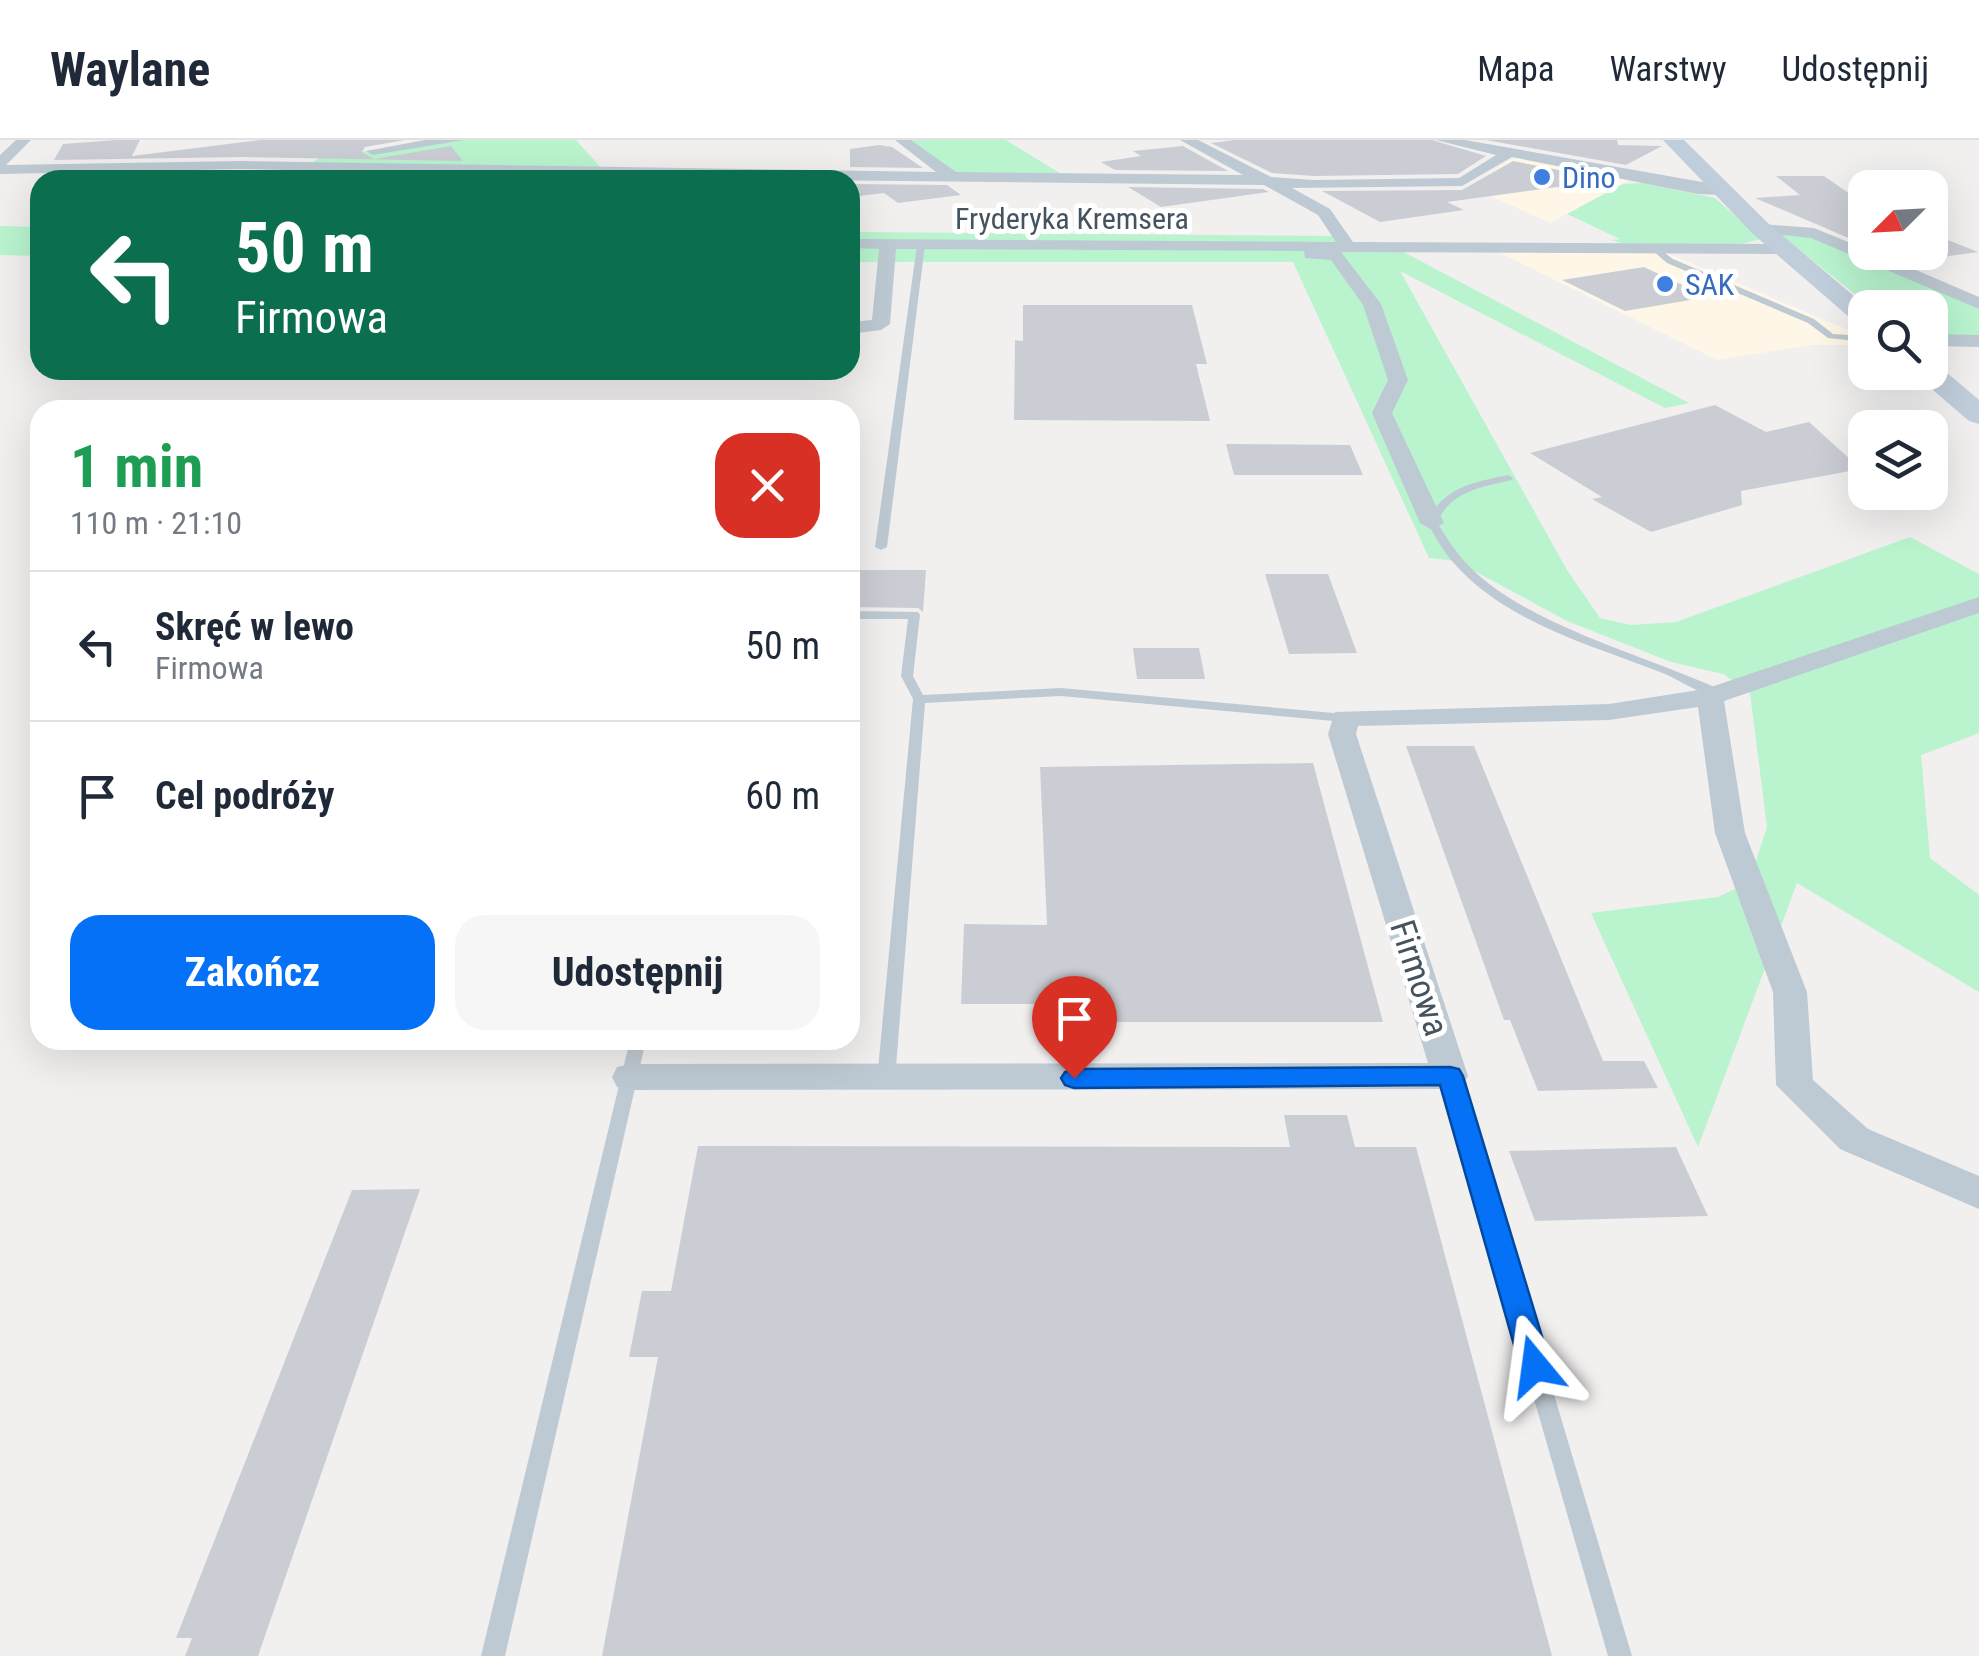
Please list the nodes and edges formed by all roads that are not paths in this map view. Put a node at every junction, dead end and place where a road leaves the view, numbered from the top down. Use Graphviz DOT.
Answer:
graph roads {
  1 [pos="24,140"];
  2 [pos="458,140"];
  3 [pos="902,140"];
  4 [pos="1187,140"];
  5 [pos="1442,140"];
  6 [pos="1672,140"];
  7 [pos="1508,152"];
  8 [pos="0,166"];
  9 [pos="306,166"];
  10 [pos="564,170"];
  11 [pos="860,175"];
  12 [pos="952,176"];
  13 [pos="1270,182"];
  14 [pos="1719,190"];
  15 [pos="1761,228"];
  16 [pos="860,244"];
  17 [pos="888,244"];
  18 [pos="920,244"];
  19 [pos="1300,246"];
  20 [pos="1348,247"];
  21 [pos="1655,248"];
  22 [pos="1784,248"];
  23 [pos="1848,303"];
  24 [pos="1979,304"];
  25 [pos="860,327"];
  26 [pos="1848,338"];
  27 [pos="1948,340"];
  28 [pos="1979,341"];
  29 [pos="1948,388"];
  30 [pos="1979,415"];
  31 [pos="1508,478"];
  32 [pos="1432,522"];
  33 [pos="880,547"];
  34 [pos="1979,605"];
  35 [pos="860,615"];
  36 [pos="1714,695"];
  37 [pos="920,699"];
  38 [pos="1345,718"];
  39 [pos="636,1050"];
  40 [pos="1450,1076"];
  41 [pos="630,1078"];
  42 [pos="886,1080"];
  43 [pos="1979,1193"];
  44 [pos="492,1656"];
  45 [pos="1620,1656"];
  1 -- 8 [label="street"];
  2 -- 9 [label="street"];
  3 -- 12 [label="street"];
  4 -- 13 [label="street"];
  5 -- 7 [label="street"];
  6 -- 14 [label="main road"];
  7 -- 13 [label="street"];
  7 -- 14 [label="street"];
  8 -- 9 [label="street"];
  9 -- 10 [label="street"];
  11 -- 12 [label="street"];
  12 -- 13 [label="street"];
  13 -- 20 [label="street"];
  14 -- 15 [label="main road"];
  15 -- 22 [label="main road"];
  15 -- 24 [label="street"];
  16 -- 17 [label="street"];
  17 -- 18 [label="street"];
  17 -- 25 [label="street"];
  18 -- 19 [label="street, Fryderyka Kremsera"];
  18 -- 33 [label="lane, Fryderyka Kremsera"];
  19 -- 20 [label="street, Fryderyka Kremsera"];
  19 -- 32 [label="street"];
  20 -- 21 [label="street, Fryderyka Kremsera"];
  21 -- 22 [label="street, Fryderyka Kremsera"];
  21 -- 26 [label="lane"];
  22 -- 23 [label="main road"];
  27 -- 28 [label="street"];
  29 -- 30 [label="main road"];
  31 -- 32 [label="lane"];
  32 -- 36 [label="lane"];
  34 -- 36 [label="street"];
  35 -- 37 [label="lane"];
  36 -- 38 [label="street"];
  36 -- 43 [label="street"];
  37 -- 38 [label="lane"];
  37 -- 42 [label="lane"];
  38 -- 40 [label="street, Firmowa"];
  39 -- 41 [label="lane"];
  40 -- 42 [label="street, Firmowa"];
  40 -- 45 [label="lane"];
  41 -- 42 [label="street, Firmowa"];
  41 -- 44 [label="lane"];
}
